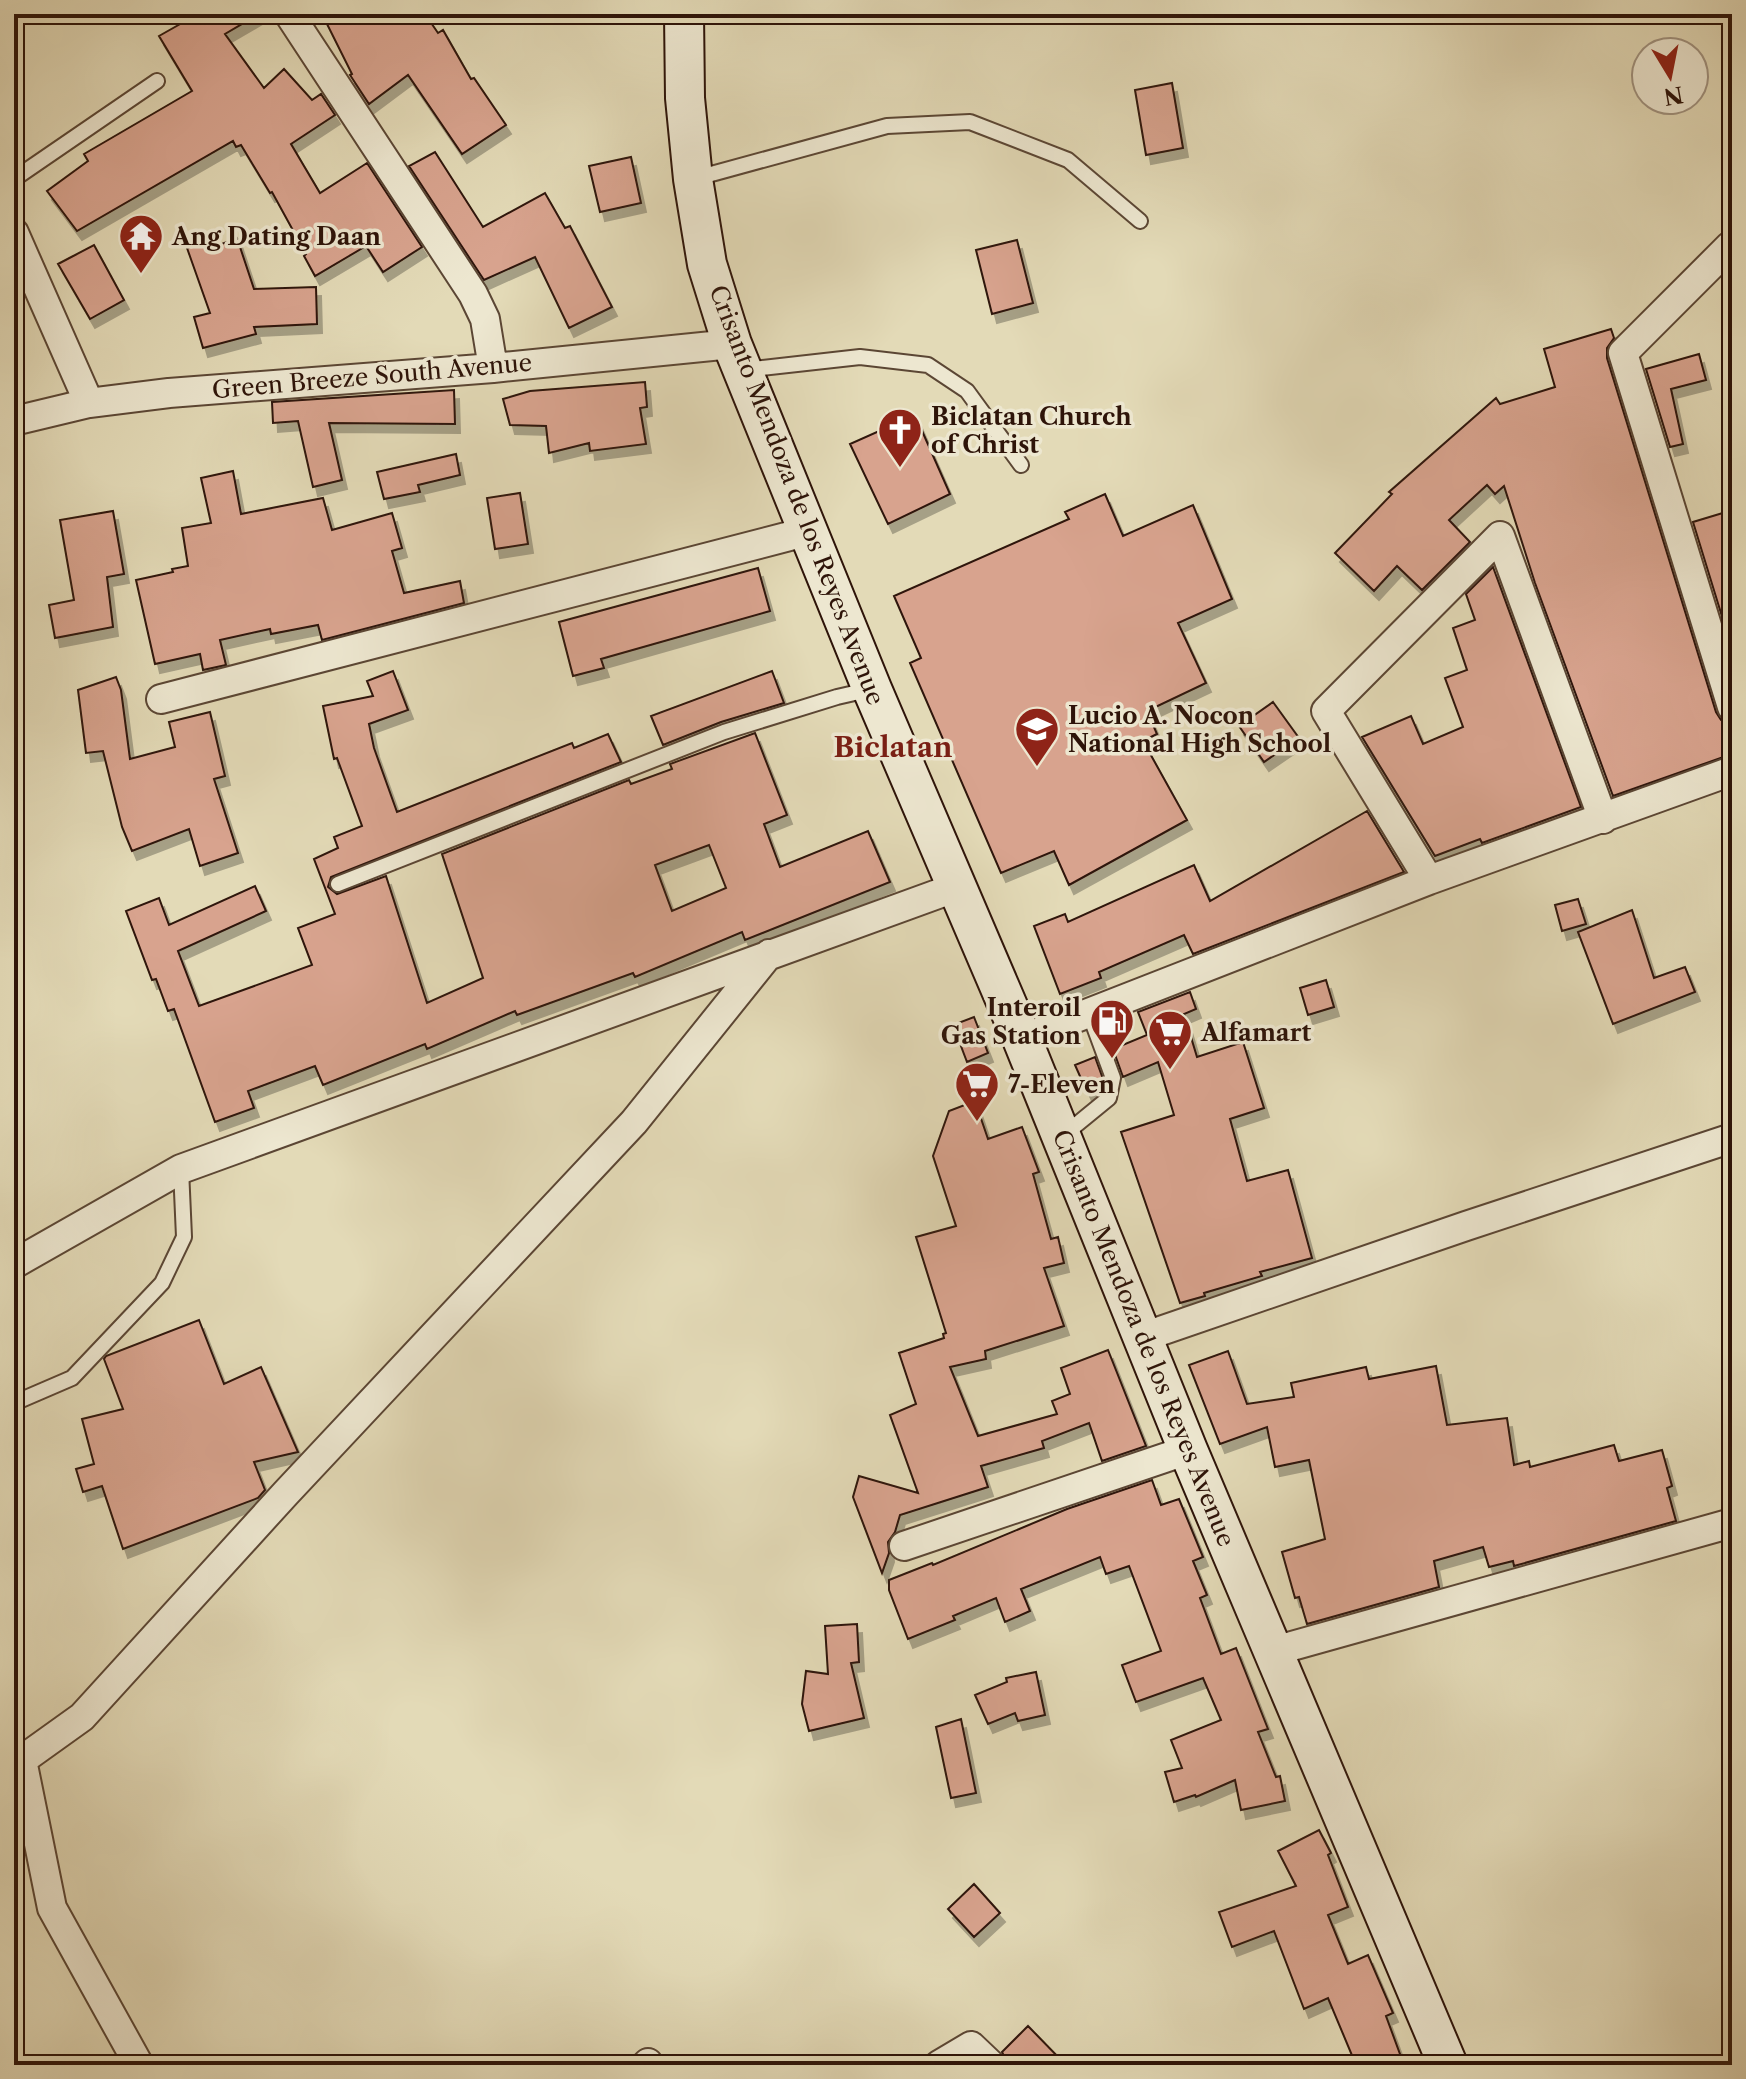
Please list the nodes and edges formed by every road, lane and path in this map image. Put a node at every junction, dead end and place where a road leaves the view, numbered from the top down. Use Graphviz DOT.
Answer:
graph roads {
  1 [pos="289,14"];
  2 [pos="684,14"];
  3 [pos="157,81"];
  4 [pos="14,179"];
  5 [pos="693,179"];
  6 [pos="1140,221"];
  7 [pos="14,233"];
  8 [pos="1732,251"];
  9 [pos="737,357"];
  10 [pos="493,368"];
  11 [pos="89,403"];
  12 [pos="14,421"];
  13 [pos="1021,465"];
  14 [pos="809,531"];
  15 [pos="872,689"];
  16 [pos="161,699"];
  17 [pos="1732,707"];
  18 [pos="1732,771"];
  19 [pos="1603,819"];
  20 [pos="1429,880"];
  21 [pos="338,884"];
  22 [pos="957,887"];
  23 [pos="769,954"];
  24 [pos="1089,1013"];
  25 [pos="1022,1039"];
  26 [pos="1061,1137"];
  27 [pos="1732,1138"];
  28 [pos="181,1169"];
  29 [pos="14,1264"];
  30 [pos="1143,1337"];
  31 [pos="14,1403"];
  32 [pos="1188,1450"];
  33 [pos="1732,1523"];
  34 [pos="904,1546"];
  35 [pos="1274,1651"];
  36 [pos="18,1760"];
  37 [pos="139,2065"];
  38 [pos="939,2065"];
  39 [pos="991,2065"];
  40 [pos="1448,2065"];
  1 -- 10 [label="street"];
  2 -- 5 [label="main road, Crisanto Mendoza de los Reyes Avenue"];
  3 -- 4 [label="lane"];
  5 -- 6 [label="lane"];
  5 -- 9 [label="main road, Crisanto Mendoza de los Reyes Avenue"];
  7 -- 11 [label="street"];
  8 -- 17 [label="street"];
  9 -- 10 [label="street, Green Breeze South Avenue"];
  9 -- 13 [label="lane"];
  9 -- 14 [label="main road, Crisanto Mendoza de los Reyes Avenue"];
  10 -- 11 [label="street, Green Breeze South Avenue"];
  11 -- 12 [label="street, Green Breeze South Avenue"];
  14 -- 15 [label="main road, Crisanto Mendoza de los Reyes Avenue"];
  14 -- 16 [label="street"];
  15 -- 21 [label="lane"];
  15 -- 22 [label="main road, Crisanto Mendoza de los Reyes Avenue"];
  18 -- 19 [label="street"];
  19 -- 20 [label="street"];
  19 -- 20 [label="street"];
  20 -- 24 [label="street"];
  22 -- 23 [label="street"];
  22 -- 25 [label="main road, Crisanto Mendoza de los Reyes Avenue"];
  23 -- 28 [label="street"];
  23 -- 36 [label="street"];
  24 -- 25 [label="street"];
  24 -- 26 [label="lane"];
  25 -- 26 [label="main road, Crisanto Mendoza de los Reyes Avenue"];
  26 -- 30 [label="main road, Crisanto Mendoza de los Reyes Avenue"];
  27 -- 30 [label="street"];
  28 -- 29 [label="street"];
  28 -- 31 [label="lane"];
  30 -- 32 [label="main road, Crisanto Mendoza de los Reyes Avenue"];
  32 -- 34 [label="street"];
  32 -- 35 [label="main road, Crisanto Mendoza de los Reyes Avenue"];
  33 -- 35 [label="street"];
  35 -- 40 [label="main road, Crisanto Mendoza de los Reyes Avenue"];
  36 -- 37 [label="street"];
  38 -- 39 [label="street"];
}
